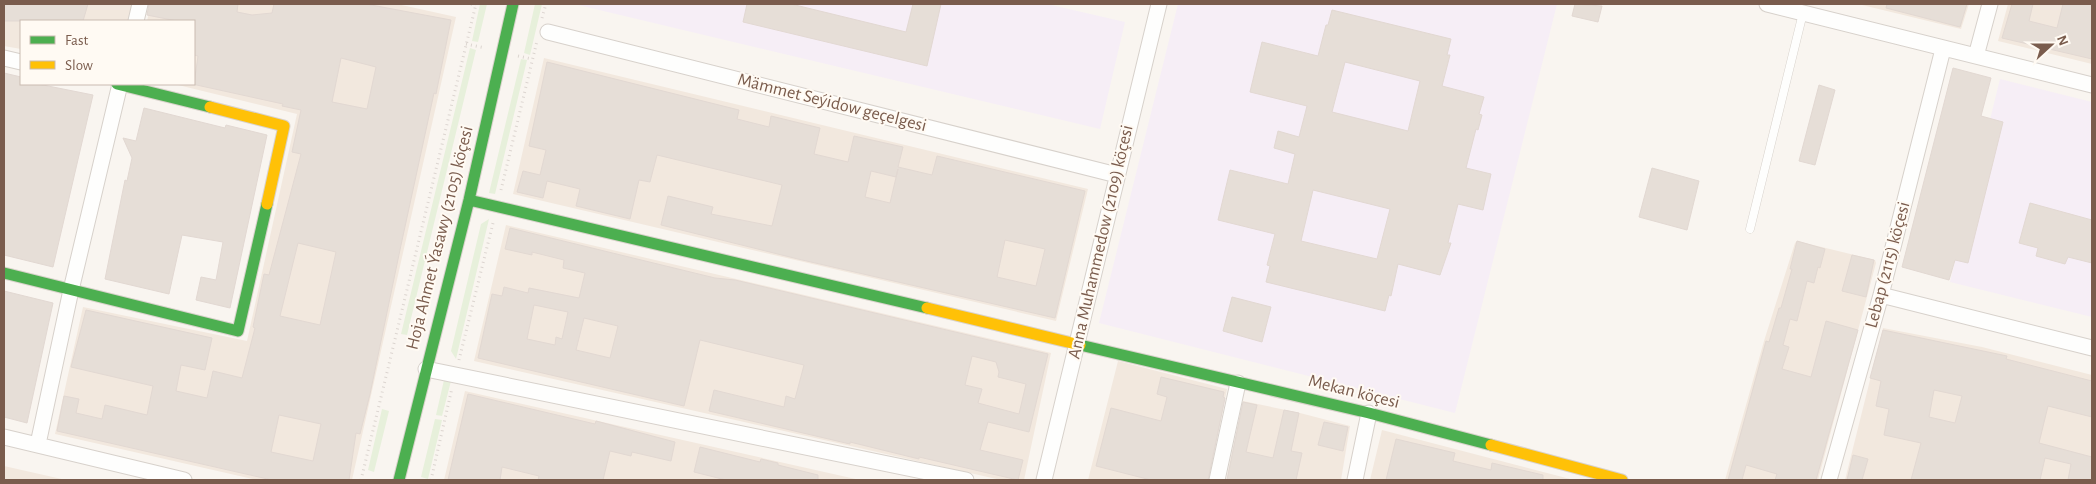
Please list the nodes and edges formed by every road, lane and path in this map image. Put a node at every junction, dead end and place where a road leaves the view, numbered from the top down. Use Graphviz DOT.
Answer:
graph roads {
  1 [pos="140,4"];
  2 [pos="471,4"];
  3 [pos="476,4"];
  4 [pos="512,4"];
  5 [pos="546,4"];
  6 [pos="1159,4"];
  7 [pos="1767,4"];
  8 [pos="1990,4"];
  9 [pos="1803,13"];
  10 [pos="136,20"];
  11 [pos="542,30"];
  12 [pos="1943,49"];
  13 [pos="1976,56"];
  14 [pos="4,58"];
  15 [pos="20,62"];
  16 [pos="119,85"];
  17 [pos="123,85"];
  18 [pos="2092,85"];
  19 [pos="1117,175"];
  20 [pos="469,200"];
  21 [pos="497,206"];
  22 [pos="1750,229"];
  23 [pos="4,273"];
  24 [pos="71,290"];
  25 [pos="1880,295"];
  26 [pos="1076,344"];
  27 [pos="2092,348"];
  28 [pos="426,369"];
  29 [pos="455,376"];
  30 [pos="1238,383"];
  31 [pos="1369,413"];
  32 [pos="4,437"];
  33 [pos="38,444"];
  34 [pos="184,480"];
  35 [pos="361,480"];
  36 [pos="399,480"];
  37 [pos="431,480"];
  38 [pos="966,480"];
  39 [pos="1044,480"];
  40 [pos="1217,480"];
  41 [pos="1355,480"];
  42 [pos="1622,480"];
  43 [pos="1829,480"];
  1 -- 10 [label="street"];
  2 -- 3 [label="path"];
  3 -- 35 [label="path"];
  4 -- 20 [label="street, Hoja Ahmet Ýasawy (2105) köçesi"];
  5 -- 11 [label="path"];
  6 -- 19 [label="street, Anna Muhammedow (2109) köçesi"];
  7 -- 9 [label="street"];
  8 -- 13 [label="street"];
  9 -- 12 [label="street"];
  9 -- 22 [label="lane"];
  11 -- 19 [label="street, Mämmet Seýidow geçelgesi"];
  11 -- 21 [label="path"];
  12 -- 13 [label="street"];
  12 -- 25 [label="street, Lebap (2115) köçesi"];
  13 -- 18 [label="street"];
  14 -- 15 [label="street"];
  16 -- 24 [label="street"];
  17 -- 24 [label="street"];
  19 -- 26 [label="street, Anna Muhammedow (2109) köçesi"];
  20 -- 21 [label="street, Mekan köçesi"];
  20 -- 28 [label="street, Hoja Ahmet Ýasawy (2105) köçesi"];
  21 -- 26 [label="street, Mekan köçesi"];
  21 -- 29 [label="path"];
  23 -- 24 [label="street"];
  24 -- 33 [label="street"];
  25 -- 27 [label="street"];
  25 -- 43 [label="street, Lebap (2115) köçesi"];
  26 -- 30 [label="street, Mekan köçesi"];
  26 -- 39 [label="street, Anna Muhammedow (2109) köçesi"];
  28 -- 29 [label="street"];
  28 -- 36 [label="street, Hoja Ahmet Ýasawy (2105) köçesi"];
  29 -- 37 [label="path"];
  29 -- 38 [label="street"];
  30 -- 31 [label="street, Mekan köçesi"];
  30 -- 40 [label="street"];
  31 -- 41 [label="street"];
  31 -- 42 [label="street, Mekan köçesi"];
  32 -- 33 [label="street"];
  33 -- 34 [label="street"];
}
